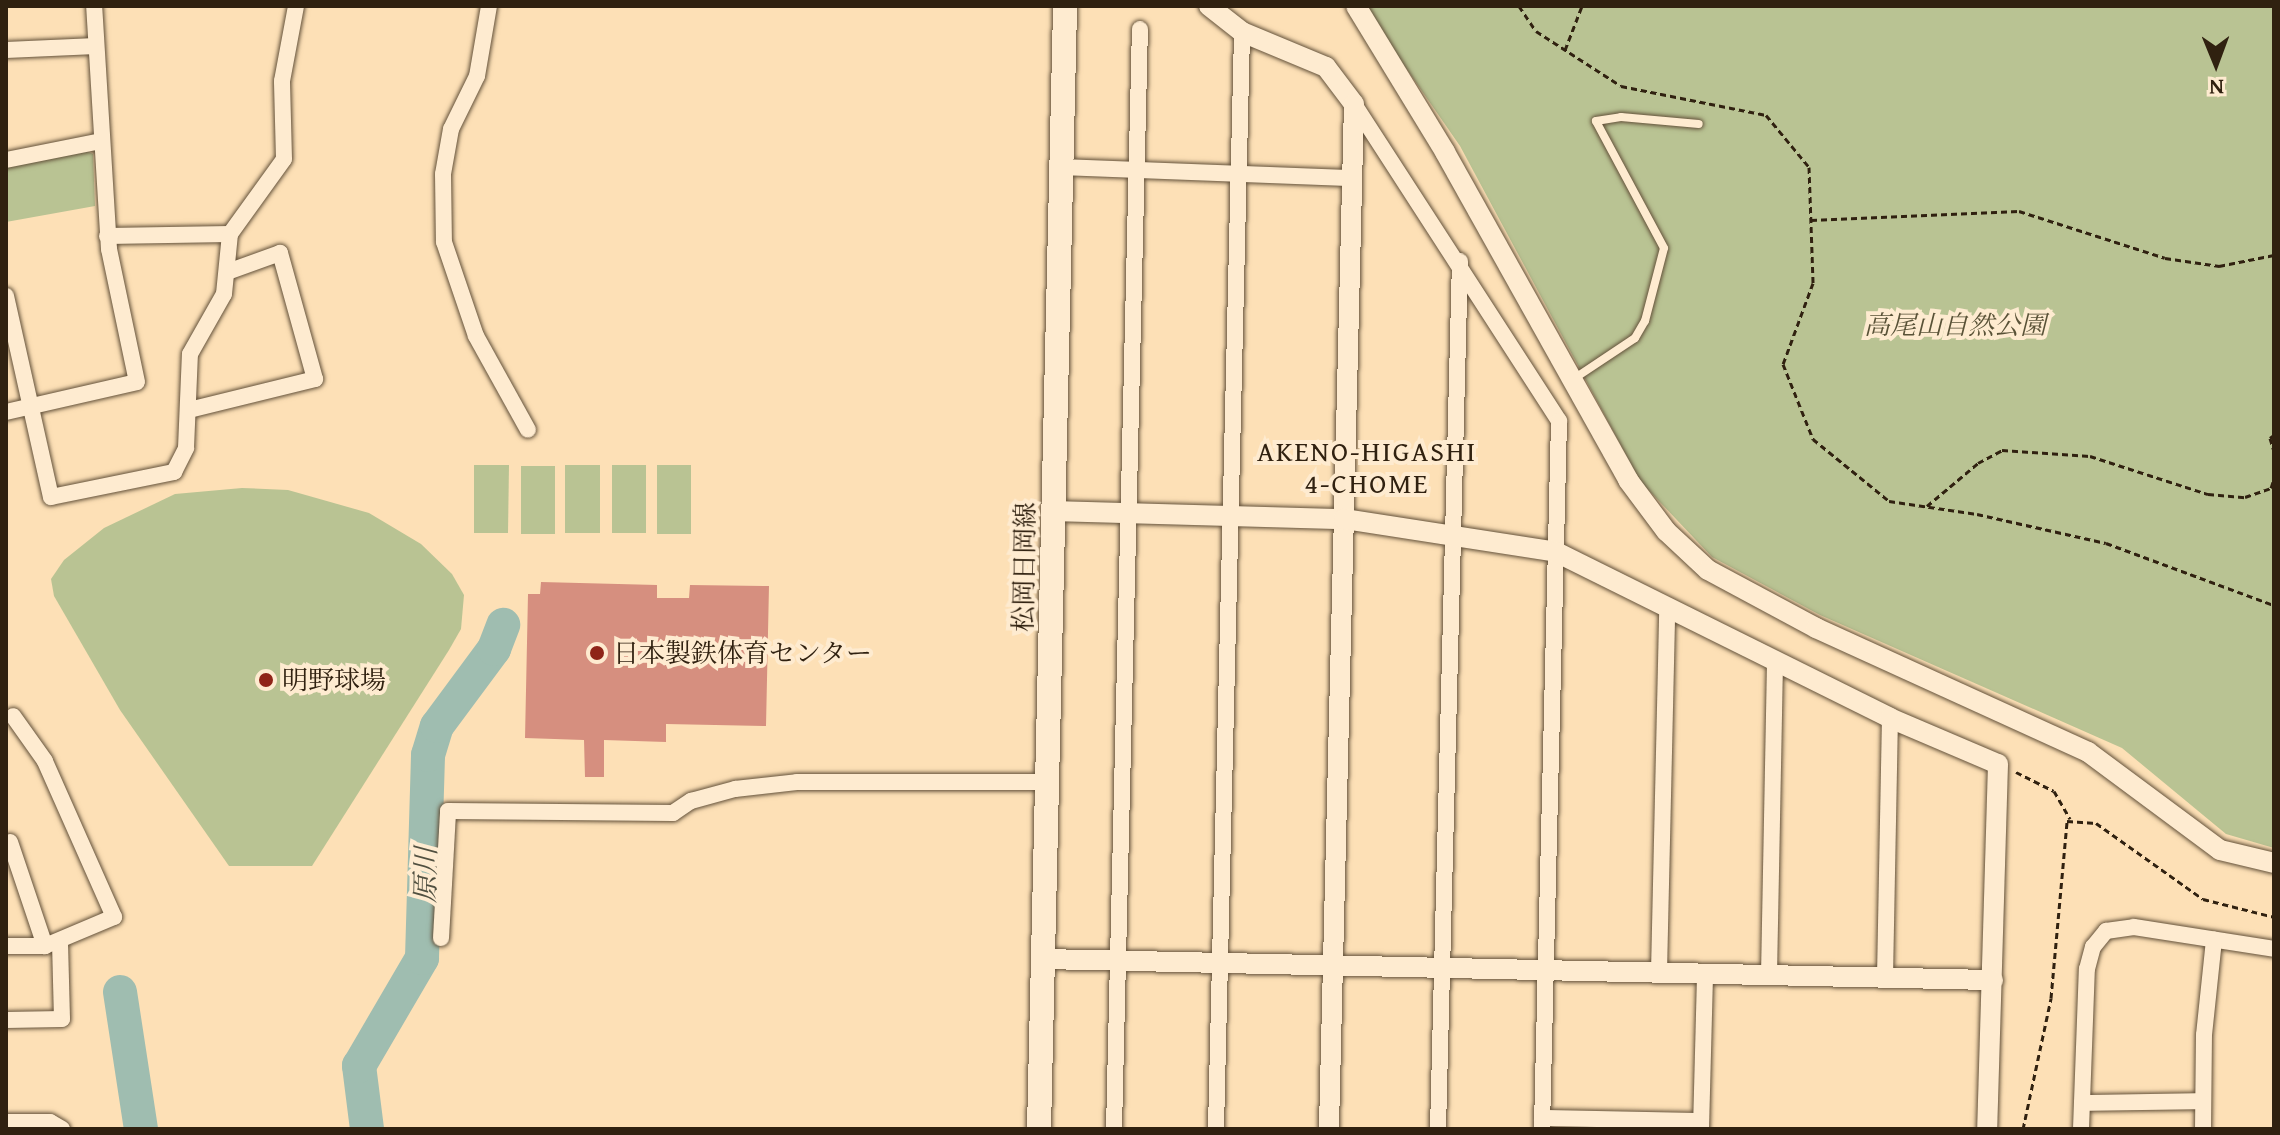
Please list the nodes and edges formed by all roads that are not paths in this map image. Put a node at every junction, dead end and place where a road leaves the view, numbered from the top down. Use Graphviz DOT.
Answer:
graph roads {
  1 [pos="94,6"];
  2 [pos="296,6"];
  3 [pos="489,6"];
  4 [pos="1065,6"];
  5 [pos="1209,6"];
  6 [pos="1356,6"];
  7 [pos="1140,29"];
  8 [pos="1242,32"];
  9 [pos="96,46"];
  10 [pos="6,50"];
  11 [pos="1354,104"];
  12 [pos="1699,124"];
  13 [pos="101,141"];
  14 [pos="6,160"];
  15 [pos="1062,167"];
  16 [pos="1137,170"];
  17 [pos="1239,173"];
  18 [pos="1353,178"];
  19 [pos="230,234"];
  20 [pos="107,236"];
  21 [pos="1460,261"];
  22 [pos="230,271"];
  23 [pos="6,296"];
  24 [pos="1575,378"];
  25 [pos="30,406"];
  26 [pos="189,410"];
  27 [pos="6,412"];
  28 [pos="528,430"];
  29 [pos="1053,511"];
  30 [pos="1128,513"];
  31 [pos="1231,515"];
  32 [pos="1344,519"];
  33 [pos="1453,534"];
  34 [pos="1556,552"];
  35 [pos="1667,612"];
  36 [pos="1775,663"];
  37 [pos="13,716"];
  38 [pos="1890,718"];
  39 [pos="1047,782"];
  40 [pos="12,842"];
  41 [pos="2274,863"];
  42 [pos="441,938"];
  43 [pos="2214,940"];
  44 [pos="53,944"];
  45 [pos="6,946"];
  46 [pos="2274,949"];
  47 [pos="1043,959"];
  48 [pos="1118,960"];
  49 [pos="1220,963"];
  50 [pos="1333,965"];
  51 [pos="1442,968"];
  52 [pos="1546,970"];
  53 [pos="1659,972"];
  54 [pos="1705,974"];
  55 [pos="1769,975"];
  56 [pos="1885,977"];
  57 [pos="1993,980"];
  58 [pos="6,1020"];
  59 [pos="2203,1101"];
  60 [pos="2082,1103"];
  61 [pos="6,1122"];
  62 [pos="1542,1123"];
  63 [pos="1701,1125"];
  64 [pos="62,1129"];
  65 [pos="1039,1129"];
  66 [pos="1114,1129"];
  67 [pos="1216,1129"];
  68 [pos="1329,1129"];
  69 [pos="1438,1129"];
  70 [pos="1987,1129"];
  71 [pos="2081,1129"];
  72 [pos="2203,1129"];
  1 -- 9 [label="street"];
  2 -- 19 [label="street"];
  3 -- 28 [label="street"];
  4 -- 15 [label="main road, 松岡日岡線"];
  5 -- 8 [label="street"];
  6 -- 24 [label="street"];
  7 -- 16 [label="street"];
  8 -- 11 [label="street"];
  8 -- 17 [label="street"];
  9 -- 10 [label="street"];
  9 -- 13 [label="street"];
  11 -- 18 [label="street"];
  11 -- 21 [label="street"];
  12 -- 24 [label="lane"];
  13 -- 14 [label="street"];
  13 -- 20 [label="street"];
  15 -- 16 [label="street"];
  15 -- 29 [label="main road, 松岡日岡線"];
  16 -- 17 [label="street"];
  16 -- 30 [label="street"];
  17 -- 18 [label="street"];
  17 -- 31 [label="street"];
  18 -- 32 [label="street"];
  19 -- 20 [label="street"];
  19 -- 22 [label="street"];
  20 -- 25 [label="street"];
  21 -- 33 [label="street"];
  21 -- 34 [label="street"];
  22 -- 26 [label="street"];
  22 -- 26 [label="street"];
  23 -- 25 [label="street"];
  24 -- 41 [label="street"];
  25 -- 26 [label="street"];
  25 -- 27 [label="street"];
  29 -- 30 [label="street"];
  29 -- 39 [label="main road, 松岡日岡線"];
  30 -- 31 [label="street"];
  30 -- 48 [label="street"];
  31 -- 32 [label="street"];
  31 -- 49 [label="street"];
  32 -- 33 [label="street"];
  32 -- 50 [label="street"];
  33 -- 34 [label="street"];
  33 -- 51 [label="street"];
  34 -- 35 [label="street"];
  34 -- 52 [label="street"];
  35 -- 36 [label="street"];
  35 -- 53 [label="street"];
  36 -- 38 [label="street"];
  36 -- 55 [label="street"];
  37 -- 44 [label="street"];
  38 -- 56 [label="street"];
  38 -- 57 [label="street"];
  39 -- 42 [label="street"];
  39 -- 47 [label="main road, 松岡日岡線"];
  40 -- 44 [label="street"];
  43 -- 46 [label="street"];
  43 -- 59 [label="street"];
  43 -- 60 [label="street"];
  44 -- 45 [label="street"];
  44 -- 58 [label="street"];
  47 -- 48 [label="street"];
  47 -- 65 [label="main road, 松岡日岡線"];
  48 -- 49 [label="street"];
  48 -- 66 [label="street"];
  49 -- 50 [label="street"];
  49 -- 67 [label="street"];
  50 -- 51 [label="street"];
  50 -- 68 [label="street"];
  51 -- 52 [label="street"];
  51 -- 69 [label="street"];
  52 -- 53 [label="street"];
  52 -- 62 [label="street"];
  53 -- 54 [label="street"];
  54 -- 55 [label="street"];
  54 -- 63 [label="street"];
  55 -- 56 [label="street"];
  56 -- 57 [label="street"];
  57 -- 70 [label="street"];
  59 -- 60 [label="street"];
  59 -- 72 [label="street"];
  60 -- 71 [label="street"];
  61 -- 64 [label="street"];
  62 -- 63 [label="street"];
}
